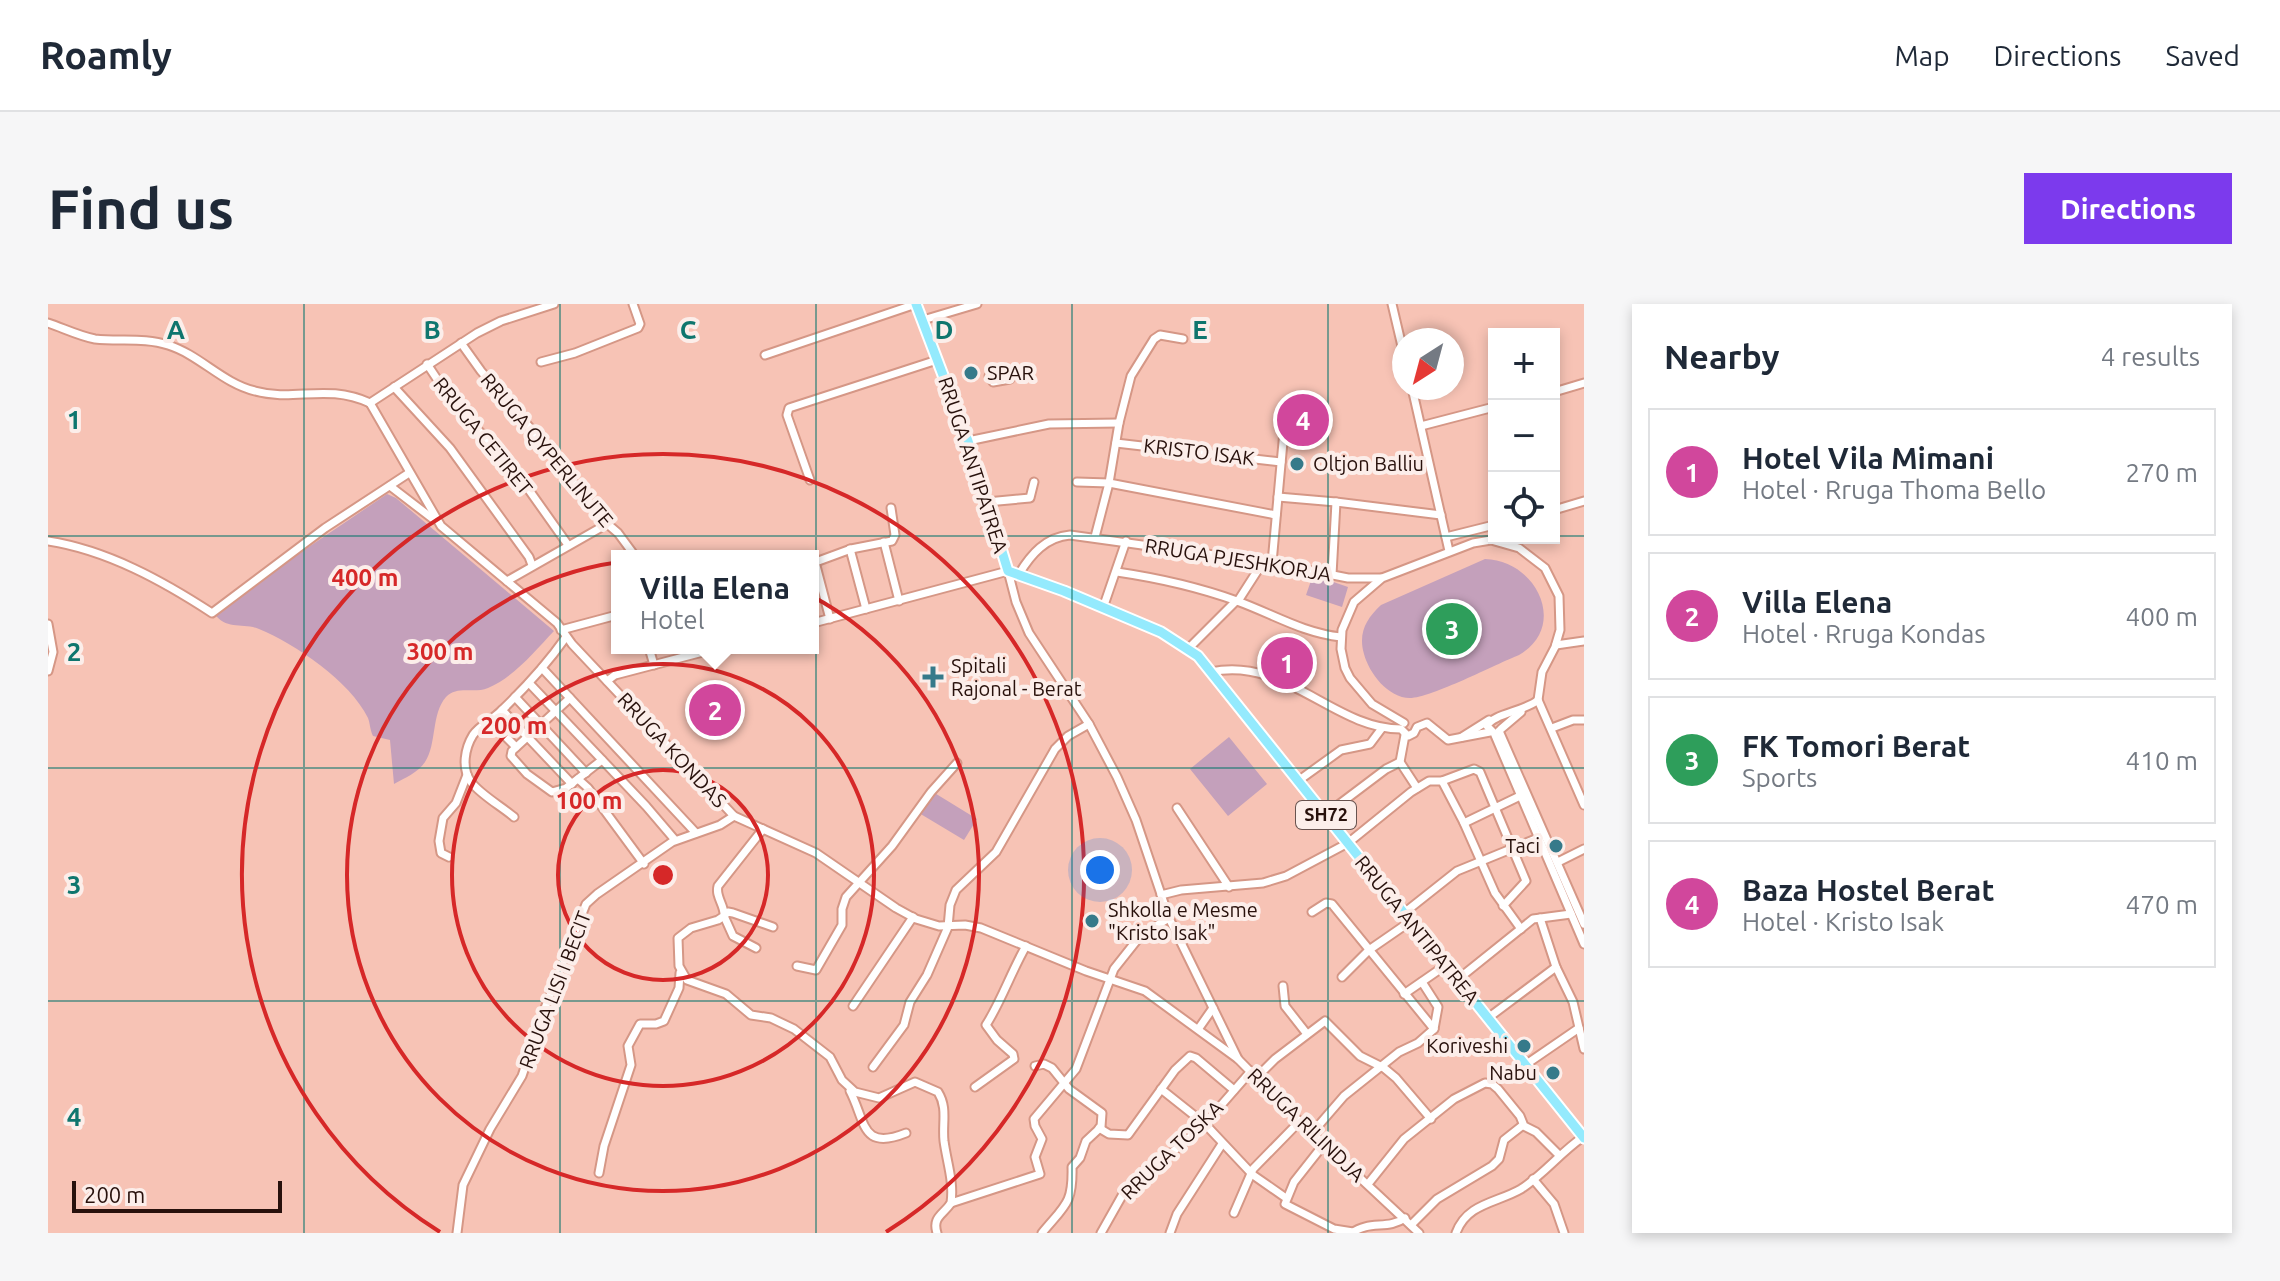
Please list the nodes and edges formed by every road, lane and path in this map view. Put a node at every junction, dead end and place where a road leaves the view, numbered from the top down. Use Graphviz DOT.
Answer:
graph roads {
  1 [pos="554,304"];
  2 [pos="633,304"];
  3 [pos="916,304"];
  4 [pos="977,304"];
  5 [pos="1392,304"];
  6 [pos="923,320"];
  7 [pos="48,323"];
  8 [pos="1398,328"];
  9 [pos="1183,339"];
  10 [pos="461,343"];
  11 [pos="765,355"];
  12 [pos="937,360"];
  13 [pos="541,362"];
  14 [pos="427,364"];
  15 [pos="989,376"];
  16 [pos="1010,379"];
  17 [pos="1584,383"];
  18 [pos="394,387"];
  19 [pos="1560,390"];
  20 [pos="1415,400"];
  21 [pos="370,403"];
  22 [pos="1286,409"];
  23 [pos="1488,409"];
  24 [pos="1119,423"];
  25 [pos="1421,426"];
  26 [pos="968,441"];
  27 [pos="1116,443"];
  28 [pos="1281,462"];
  29 [pos="409,473"];
  30 [pos="810,480"];
  31 [pos="1034,482"];
  32 [pos="1077,482"];
  33 [pos="1109,483"];
  34 [pos="390,486"];
  35 [pos="1278,497"];
  36 [pos="1584,501"];
  37 [pos="987,502"];
  38 [pos="1336,502"];
  39 [pos="891,508"];
  40 [pos="1560,508"];
  41 [pos="1276,515"];
  42 [pos="1441,515"];
  43 [pos="607,524"];
  44 [pos="441,526"];
  45 [pos="1488,526"];
  46 [pos="1095,537"];
  47 [pos="1446,537"];
  48 [pos="48,541"];
  49 [pos="1126,541"];
  50 [pos="884,542"];
  51 [pos="1518,544"];
  52 [pos="568,545"];
  53 [pos="1519,548"];
  54 [pos="850,549"];
  55 [pos="631,550"];
  56 [pos="1449,551"];
  57 [pos="819,560"];
  58 [pos="1267,563"];
  59 [pos="532,565"];
  60 [pos="1008,571"];
  61 [pos="1117,572"];
  62 [pos="1019,574"];
  63 [pos="1332,575"];
  64 [pos="1382,578"];
  65 [pos="819,580"];
  66 [pos="507,581"];
  67 [pos="899,601"];
  68 [pos="1237,601"];
  69 [pos="1103,608"];
  70 [pos="866,609"];
  71 [pos="611,617"];
  72 [pos="830,619"];
  73 [pos="819,622"];
  74 [pos="48,624"];
  75 [pos="563,633"];
  76 [pos="1341,637"];
  77 [pos="1584,641"];
  78 [pos="1556,645"];
  79 [pos="1188,649"];
  80 [pos="651,654"];
  81 [pos="684,654"];
  82 [pos="654,665"];
  83 [pos="542,668"];
  84 [pos="48,671"];
  85 [pos="1211,672"];
  86 [pos="607,681"];
  87 [pos="529,683"];
  88 [pos="515,697"];
  89 [pos="570,698"];
  90 [pos="1538,700"];
  91 [pos="1525,708"];
  92 [pos="502,710"];
  93 [pos="555,712"];
  94 [pos="1492,719"];
  95 [pos="1584,720"];
  96 [pos="490,721"];
  97 [pos="541,724"];
  98 [pos="1089,724"];
  99 [pos="1382,728"];
  100 [pos="1552,728"];
  101 [pos="1403,729"];
  102 [pos="1496,731"];
  103 [pos="529,736"];
  104 [pos="1457,740"];
  105 [pos="516,747"];
  106 [pos="602,760"];
  107 [pos="1400,762"];
  108 [pos="957,763"];
  109 [pos="586,773"];
  110 [pos="467,775"];
  111 [pos="1298,781"];
  112 [pos="1442,781"];
  113 [pos="575,782"];
  114 [pos="1417,788"];
  115 [pos="1520,796"];
  116 [pos="1584,805"];
  117 [pos="1177,808"];
  118 [pos="1495,809"];
  119 [pos="1325,815"];
  120 [pos="734,816"];
  121 [pos="514,817"];
  122 [pos="1464,823"];
  123 [pos="763,829"];
  124 [pos="696,833"];
  125 [pos="1538,838"];
  126 [pos="675,840"];
  127 [pos="1348,843"];
  128 [pos="1512,848"];
  129 [pos="1584,849"];
  130 [pos="449,857"];
  131 [pos="1481,861"];
  132 [pos="1558,862"];
  133 [pos="644,864"];
  134 [pos="860,884"];
  135 [pos="1229,887"];
  136 [pos="1161,895"];
  137 [pos="1503,906"];
  138 [pos="1312,912"];
  139 [pos="1571,914"];
  140 [pos="724,916"];
  141 [pos="913,917"];
  142 [pos="1407,917"];
  143 [pos="1169,918"];
  144 [pos="1540,918"];
  145 [pos="1584,924"];
  146 [pos="773,927"];
  147 [pos="948,927"];
  148 [pos="1521,929"];
  149 [pos="1584,944"];
  150 [pos="1026,946"];
  151 [pos="756,948"];
  152 [pos="1369,950"];
  153 [pos="1446,965"];
  154 [pos="797,966"];
  155 [pos="1556,967"];
  156 [pos="680,970"];
  157 [pos="1342,977"];
  158 [pos="1110,979"];
  159 [pos="1457,980"];
  160 [pos="1422,982"];
  161 [pos="1283,986"];
  162 [pos="1404,994"];
  163 [pos="853,1006"];
  164 [pos="1213,1008"];
  165 [pos="1488,1018"];
  166 [pos="1199,1028"];
  167 [pos="1579,1028"];
  168 [pos="1434,1029"];
  169 [pos="1307,1034"];
  170 [pos="1584,1049"];
  171 [pos="1238,1059"];
  172 [pos="1525,1065"];
  173 [pos="1035,1066"];
  174 [pos="873,1067"];
  175 [pos="1380,1067"];
  176 [pos="1254,1074"];
  177 [pos="1064,1082"];
  178 [pos="975,1087"];
  179 [pos="850,1089"];
  180 [pos="1161,1089"];
  181 [pos="1234,1090"];
  182 [pos="1431,1119"];
  183 [pos="1300,1121"];
  184 [pos="1205,1124"];
  185 [pos="1523,1125"];
  186 [pos="1099,1128"];
  187 [pos="906,1133"];
  188 [pos="1312,1133"];
  189 [pos="1583,1137"];
  190 [pos="1222,1144"];
  191 [pos="1324,1144"];
  192 [pos="1559,1155"];
  193 [pos="599,1173"];
  194 [pos="1250,1173"];
  195 [pos="1533,1179"];
  196 [pos="1368,1184"];
  197 [pos="1286,1198"];
  198 [pos="951,1203"];
  199 [pos="1234,1213"];
  200 [pos="1408,1222"];
  201 [pos="457,1233"];
  202 [pos="937,1233"];
  203 [pos="1042,1233"];
  204 [pos="1101,1233"];
  205 [pos="1170,1233"];
  206 [pos="1352,1233"];
  207 [pos="1419,1233"];
  208 [pos="1456,1233"];
  209 [pos="1564,1233"];
  1 -- 10 [label="street"];
  2 -- 13 [label="street"];
  3 -- 6 [label="main road, RRUGA ANTIPATREA"];
  3 -- 11 [label="street"];
  4 -- 6 [label="street"];
  5 -- 8 [label="street"];
  6 -- 12 [label="main road, RRUGA ANTIPATREA"];
  7 -- 21 [label="street"];
  9 -- 24 [label="street"];
  10 -- 14 [label="street"];
  10 -- 43 [label="street, RRUGA QYPERLINJTE"];
  12 -- 26 [label="main road, RRUGA ANTIPATREA"];
  12 -- 30 [label="street"];
  14 -- 18 [label="street"];
  14 -- 52 [label="street, RRUGA CETIRET"];
  15 -- 16 [label="street"];
  17 -- 19 [label="street"];
  18 -- 21 [label="street"];
  18 -- 59 [label="street"];
  20 -- 25 [label="street"];
  21 -- 29 [label="street, RRUGA KONDAS"];
  22 -- 28 [label="street"];
  23 -- 25 [label="street"];
  24 -- 26 [label="street"];
  24 -- 27 [label="street"];
  25 -- 42 [label="street"];
  26 -- 37 [label="main road, RRUGA ANTIPATREA"];
  27 -- 28 [label="street, KRISTO ISAK"];
  27 -- 33 [label="street"];
  28 -- 35 [label="street"];
  29 -- 34 [label="street"];
  29 -- 44 [label="street, RRUGA KONDAS"];
  31 -- 37 [label="street"];
  32 -- 33 [label="street"];
  33 -- 41 [label="street"];
  33 -- 46 [label="street"];
  34 -- 44 [label="street"];
  34 -- 48 [label="street"];
  35 -- 38 [label="street"];
  35 -- 41 [label="street"];
  36 -- 40 [label="street"];
  37 -- 60 [label="main road, RRUGA ANTIPATREA"];
  38 -- 42 [label="street"];
  38 -- 63 [label="street"];
  39 -- 50 [label="street"];
  41 -- 58 [label="street"];
  42 -- 47 [label="street"];
  43 -- 52 [label="street"];
  43 -- 55 [label="street, RRUGA QYPERLINJTE"];
  44 -- 66 [label="street, RRUGA KONDAS"];
  45 -- 47 [label="street"];
  46 -- 49 [label="street, RRUGA PJESHKORJA"];
  46 -- 62 [label="street, RRUGA PJESHKORJA"];
  47 -- 56 [label="street"];
  49 -- 58 [label="street, RRUGA PJESHKORJA"];
  49 -- 61 [label="street"];
  50 -- 54 [label="street"];
  50 -- 67 [label="street"];
  51 -- 53 [label="street"];
  52 -- 59 [label="street"];
  53 -- 56 [label="street"];
  53 -- 78 [label="street"];
  54 -- 57 [label="street"];
  54 -- 70 [label="street"];
  56 -- 64 [label="street"];
  58 -- 63 [label="street, RRUGA PJESHKORJA"];
  58 -- 68 [label="street"];
  59 -- 66 [label="street"];
  60 -- 62 [label="main road, RRUGA ANTIPATREA / SH72"];
  60 -- 67 [label="street"];
  60 -- 98 [label="street, RRUGA RILINDJA"];
  61 -- 68 [label="street"];
  61 -- 69 [label="street"];
  62 -- 69 [label="main road, RRUGA ANTIPATREA / SH72"];
  63 -- 64 [label="street, RRUGA PJESHKORJA"];
  64 -- 76 [label="street"];
  65 -- 72 [label="street"];
  66 -- 75 [label="street, RRUGA KONDAS"];
  67 -- 70 [label="street"];
  68 -- 76 [label="street"];
  68 -- 79 [label="street"];
  69 -- 79 [label="main road, RRUGA ANTIPATREA / SH72"];
  70 -- 72 [label="street"];
  71 -- 75 [label="street"];
  72 -- 73 [label="street"];
  74 -- 84 [label="street"];
  75 -- 83 [label="street"];
  75 -- 86 [label="street, RRUGA KONDAS"];
  76 -- 101 [label="street"];
  77 -- 78 [label="street"];
  78 -- 90 [label="street"];
  79 -- 85 [label="main road, RRUGA ANTIPATREA / SH72"];
  80 -- 82 [label="street"];
  81 -- 82 [label="street"];
  82 -- 86 [label="street"];
  83 -- 87 [label="street"];
  83 -- 89 [label="street"];
  85 -- 99 [label="street"];
  85 -- 111 [label="main road, RRUGA ANTIPATREA / SH72"];
  86 -- 120 [label="street, RRUGA KONDAS"];
  87 -- 88 [label="street"];
  87 -- 93 [label="street"];
  88 -- 92 [label="street"];
  88 -- 97 [label="street"];
  89 -- 93 [label="street"];
  89 -- 124 [label="street"];
  90 -- 91 [label="street"];
  90 -- 100 [label="street"];
  91 -- 94 [label="street"];
  91 -- 102 [label="street"];
  92 -- 96 [label="street"];
  92 -- 103 [label="street"];
  93 -- 97 [label="street"];
  93 -- 106 [label="street"];
  94 -- 102 [label="street"];
  94 -- 102 [label="street"];
  94 -- 104 [label="street"];
  95 -- 100 [label="street"];
  96 -- 105 [label="street"];
  96 -- 110 [label="street"];
  97 -- 103 [label="street"];
  97 -- 109 [label="street"];
  98 -- 136 [label="street, RRUGA RILINDJA"];
  98 -- 147 [label="street"];
  99 -- 101 [label="street"];
  99 -- 111 [label="street"];
  100 -- 116 [label="street"];
  101 -- 104 [label="street"];
  101 -- 107 [label="street"];
  102 -- 104 [label="street"];
  102 -- 115 [label="street"];
  102 -- 132 [label="street"];
  103 -- 105 [label="street"];
  103 -- 113 [label="street"];
  105 -- 113 [label="street"];
  106 -- 109 [label="street"];
  106 -- 126 [label="street"];
  107 -- 114 [label="street"];
  107 -- 119 [label="street"];
  108 -- 134 [label="street"];
  109 -- 113 [label="street"];
  110 -- 121 [label="street"];
  110 -- 130 [label="street"];
  111 -- 119 [label="main road, RRUGA ANTIPATREA / SH72"];
  112 -- 114 [label="street"];
  112 -- 118 [label="street"];
  112 -- 122 [label="street"];
  113 -- 133 [label="street"];
  114 -- 127 [label="street"];
  115 -- 118 [label="street"];
  115 -- 125 [label="street"];
  117 -- 135 [label="street"];
  118 -- 122 [label="street"];
  118 -- 128 [label="street"];
  119 -- 127 [label="main road, RRUGA ANTIPATREA / SH72"];
  120 -- 123 [label="street, RRUGA KONDAS"];
  120 -- 124 [label="street, RRUGA LISI I BECIT"];
  122 -- 131 [label="street"];
  123 -- 134 [label="street, RRUGA KONDAS"];
  123 -- 140 [label="street"];
  124 -- 126 [label="street, RRUGA LISI I BECIT"];
  125 -- 128 [label="street"];
  125 -- 139 [label="street"];
  126 -- 133 [label="street, RRUGA LISI I BECIT"];
  127 -- 135 [label="street"];
  127 -- 142 [label="main road, RRUGA ANTIPATREA / SH72"];
  128 -- 131 [label="street"];
  128 -- 137 [label="street"];
  129 -- 132 [label="street"];
  131 -- 137 [label="street"];
  131 -- 142 [label="street"];
  132 -- 145 [label="street"];
  133 -- 201 [label="street, RRUGA LISI I BECIT"];
  134 -- 141 [label="street, RRUGA KONDAS"];
  134 -- 154 [label="street"];
  135 -- 136 [label="street"];
  136 -- 143 [label="street, RRUGA RILINDJA"];
  137 -- 148 [label="street"];
  138 -- 152 [label="street"];
  139 -- 144 [label="street"];
  139 -- 149 [label="street"];
  140 -- 146 [label="street"];
  140 -- 151 [label="street"];
  140 -- 156 [label="street"];
  141 -- 147 [label="street, RRUGA KONDAS"];
  141 -- 163 [label="street"];
  142 -- 152 [label="street"];
  142 -- 153 [label="main road, RRUGA ANTIPATREA / SH72"];
  143 -- 158 [label="street"];
  143 -- 164 [label="street, RRUGA RILINDJA"];
  144 -- 148 [label="street"];
  144 -- 155 [label="street"];
  147 -- 150 [label="street, RRUGA KONDAS"];
  147 -- 174 [label="street"];
  148 -- 159 [label="street"];
  150 -- 158 [label="street, RRUGA KONDAS"];
  150 -- 178 [label="street"];
  152 -- 157 [label="street"];
  152 -- 162 [label="street"];
  153 -- 159 [label="main road, RRUGA ANTIPATREA / SH72"];
  153 -- 160 [label="street"];
  155 -- 165 [label="street"];
  155 -- 167 [label="street"];
  156 -- 179 [label="street"];
  156 -- 193 [label="street"];
  158 -- 166 [label="street, RRUGA KONDAS"];
  158 -- 177 [label="street"];
  159 -- 165 [label="main road, RRUGA ANTIPATREA / SH72"];
  160 -- 162 [label="street"];
  160 -- 168 [label="street"];
  161 -- 169 [label="street"];
  162 -- 168 [label="street"];
  164 -- 166 [label="street"];
  164 -- 171 [label="street, RRUGA RILINDJA"];
  165 -- 172 [label="main road, RRUGA ANTIPATREA / SH72"];
  166 -- 171 [label="street, RRUGA KONDAS"];
  167 -- 170 [label="street"];
  167 -- 172 [label="street"];
  168 -- 175 [label="street"];
  169 -- 175 [label="street"];
  169 -- 176 [label="street, RRUGA TOSKA"];
  171 -- 176 [label="street, RRUGA RILINDJA"];
  172 -- 189 [label="main road, RRUGA ANTIPATREA / SH72"];
  173 -- 177 [label="street"];
  175 -- 182 [label="street"];
  175 -- 188 [label="street"];
  176 -- 181 [label="street, RRUGA TOSKA"];
  176 -- 183 [label="street, RRUGA RILINDJA"];
  177 -- 186 [label="street"];
  177 -- 198 [label="street"];
  179 -- 187 [label="street"];
  179 -- 198 [label="street"];
  180 -- 181 [label="street"];
  180 -- 184 [label="street"];
  180 -- 186 [label="street"];
  181 -- 184 [label="street, RRUGA TOSKA"];
  182 -- 185 [label="street"];
  182 -- 196 [label="street"];
  183 -- 188 [label="street, RRUGA RILINDJA"];
  183 -- 194 [label="street"];
  184 -- 190 [label="street"];
  184 -- 204 [label="street, RRUGA TOSKA"];
  185 -- 192 [label="street"];
  185 -- 200 [label="street"];
  186 -- 203 [label="street"];
  188 -- 191 [label="street, RRUGA RILINDJA"];
  189 -- 192 [label="street"];
  190 -- 194 [label="street"];
  190 -- 205 [label="street"];
  191 -- 196 [label="street, RRUGA RILINDJA"];
  191 -- 197 [label="street"];
  192 -- 195 [label="street"];
  194 -- 197 [label="street"];
  194 -- 199 [label="street"];
  195 -- 208 [label="street"];
  195 -- 209 [label="street"];
  196 -- 200 [label="street, RRUGA RILINDJA"];
  197 -- 206 [label="street"];
  198 -- 202 [label="street"];
  200 -- 206 [label="street"];
  200 -- 207 [label="street, RRUGA RILINDJA"];
}
